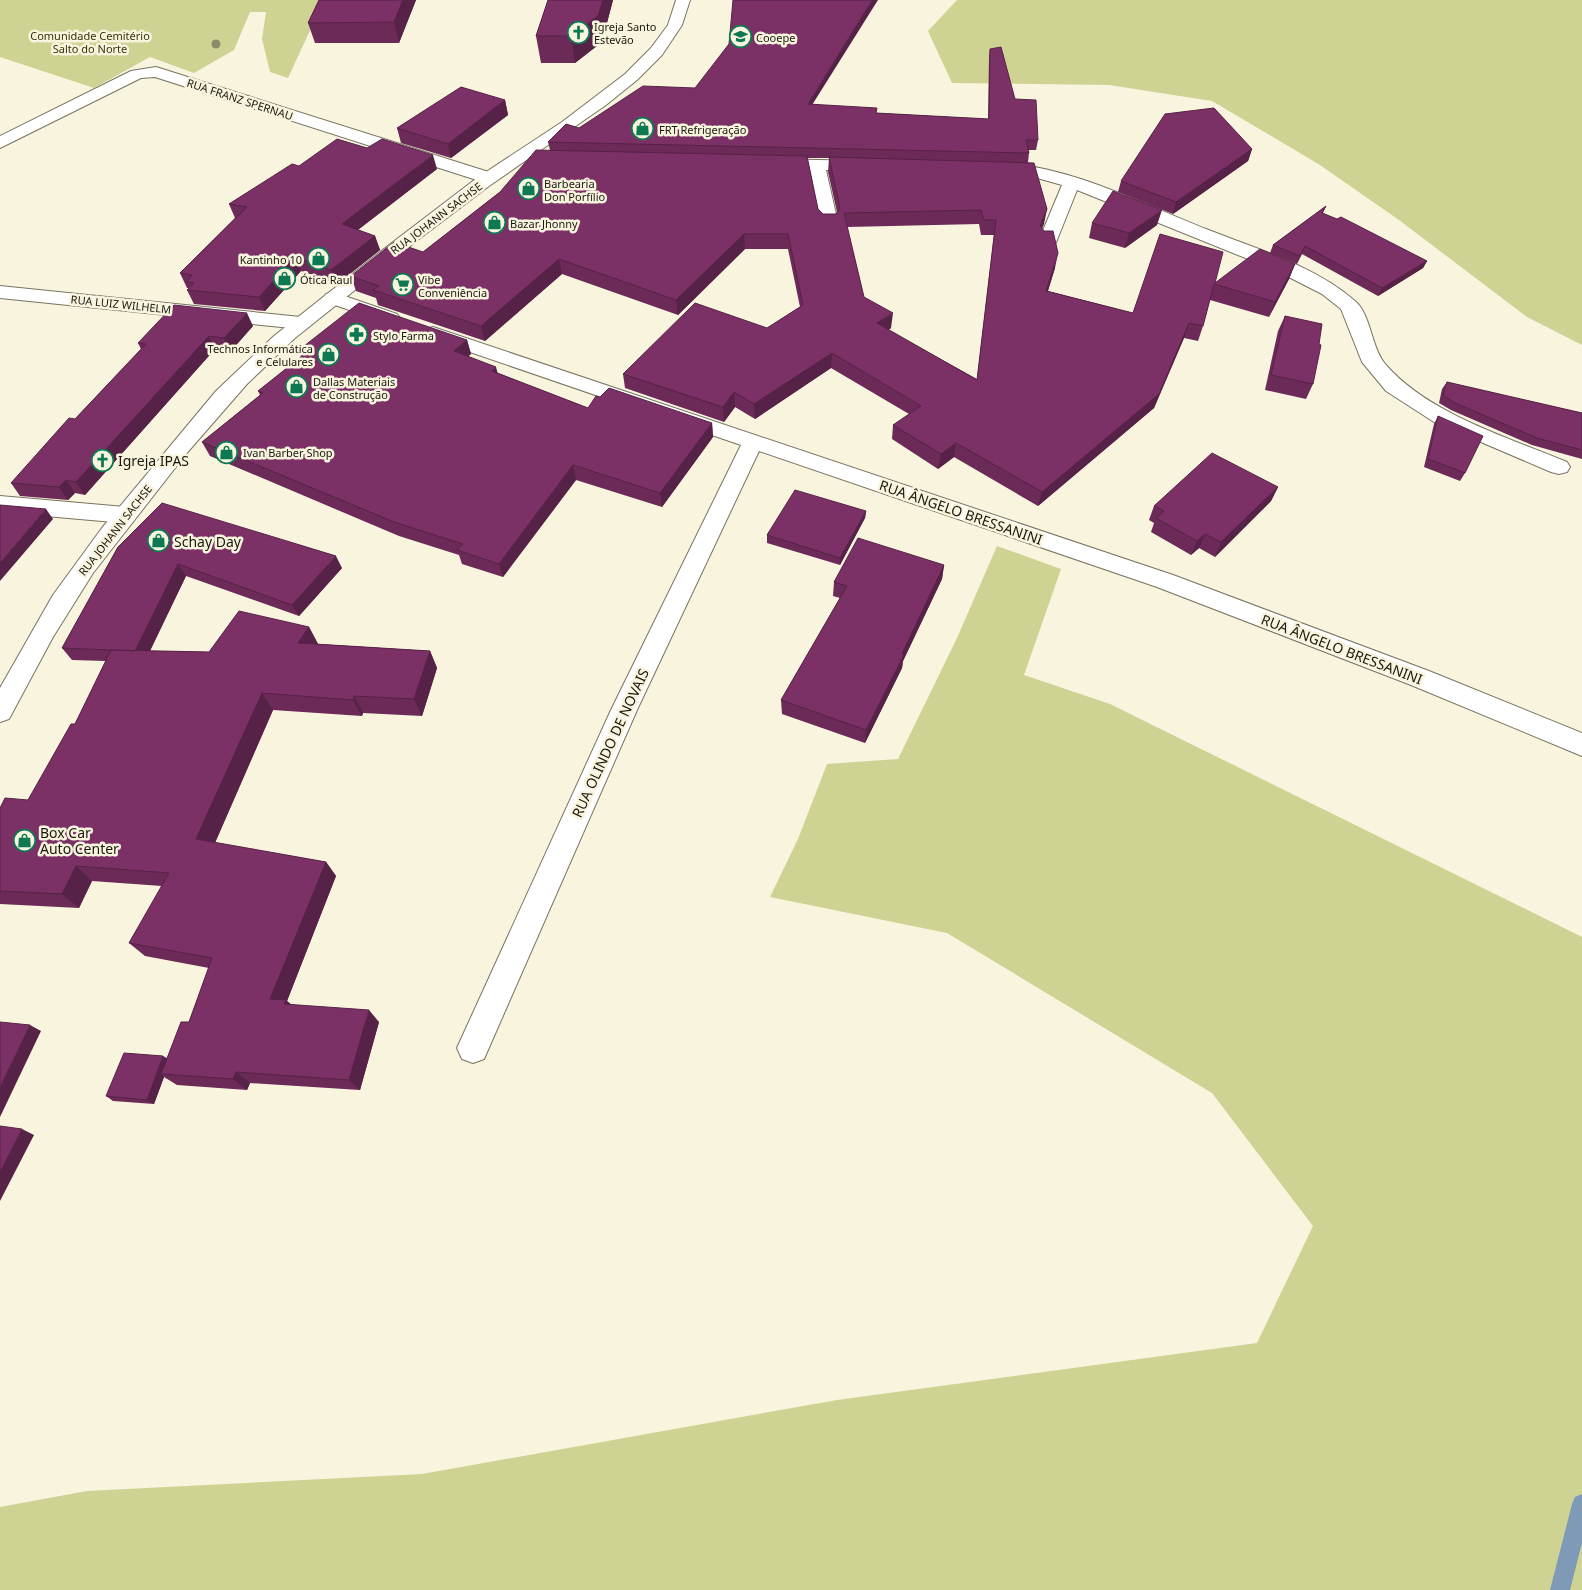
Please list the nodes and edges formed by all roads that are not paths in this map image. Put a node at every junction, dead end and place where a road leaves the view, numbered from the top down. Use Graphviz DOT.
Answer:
graph roads {
  1 [pos="683,0"];
  2 [pos="0,143"];
  3 [pos="515,158"];
  4 [pos="544,159"];
  5 [pos="757,164"];
  6 [pos="816,165"];
  7 [pos="886,166"];
  8 [pos="984,168"];
  9 [pos="489,178"];
  10 [pos="1072,182"];
  11 [pos="829,223"];
  12 [pos="1048,240"];
  13 [pos="0,292"];
  14 [pos="333,298"];
  15 [pos="301,323"];
  16 [pos="753,442"];
  17 [pos="1560,467"];
  18 [pos="0,504"];
  19 [pos="125,515"];
  20 [pos="0,712"];
  21 [pos="1582,745"];
  22 [pos="473,1048"];
  1 -- 3 [label="street, RUA JOHANN SACHSE"];
  2 -- 9 [label="street, RUA FRANZ SPERNAU"];
  3 -- 4 [label="street"];
  3 -- 9 [label="street, RUA JOHANN SACHSE"];
  5 -- 6 [label="street"];
  6 -- 7 [label="street"];
  6 -- 11 [label="street"];
  8 -- 10 [label="street"];
  9 -- 14 [label="street, RUA JOHANN SACHSE"];
  10 -- 12 [label="street"];
  10 -- 17 [label="street"];
  13 -- 15 [label="street, RUA LUIZ WILHELM"];
  14 -- 15 [label="street, RUA JOHANN SACHSE"];
  14 -- 16 [label="street, RUA ÂNGELO BRESSANINI"];
  15 -- 19 [label="street, RUA JOHANN SACHSE"];
  16 -- 21 [label="street, RUA ÂNGELO BRESSANINI"];
  16 -- 22 [label="street, RUA OLINDO DE NOVAIS"];
  18 -- 19 [label="street"];
  19 -- 20 [label="street, RUA JOHANN SACHSE"];
}
